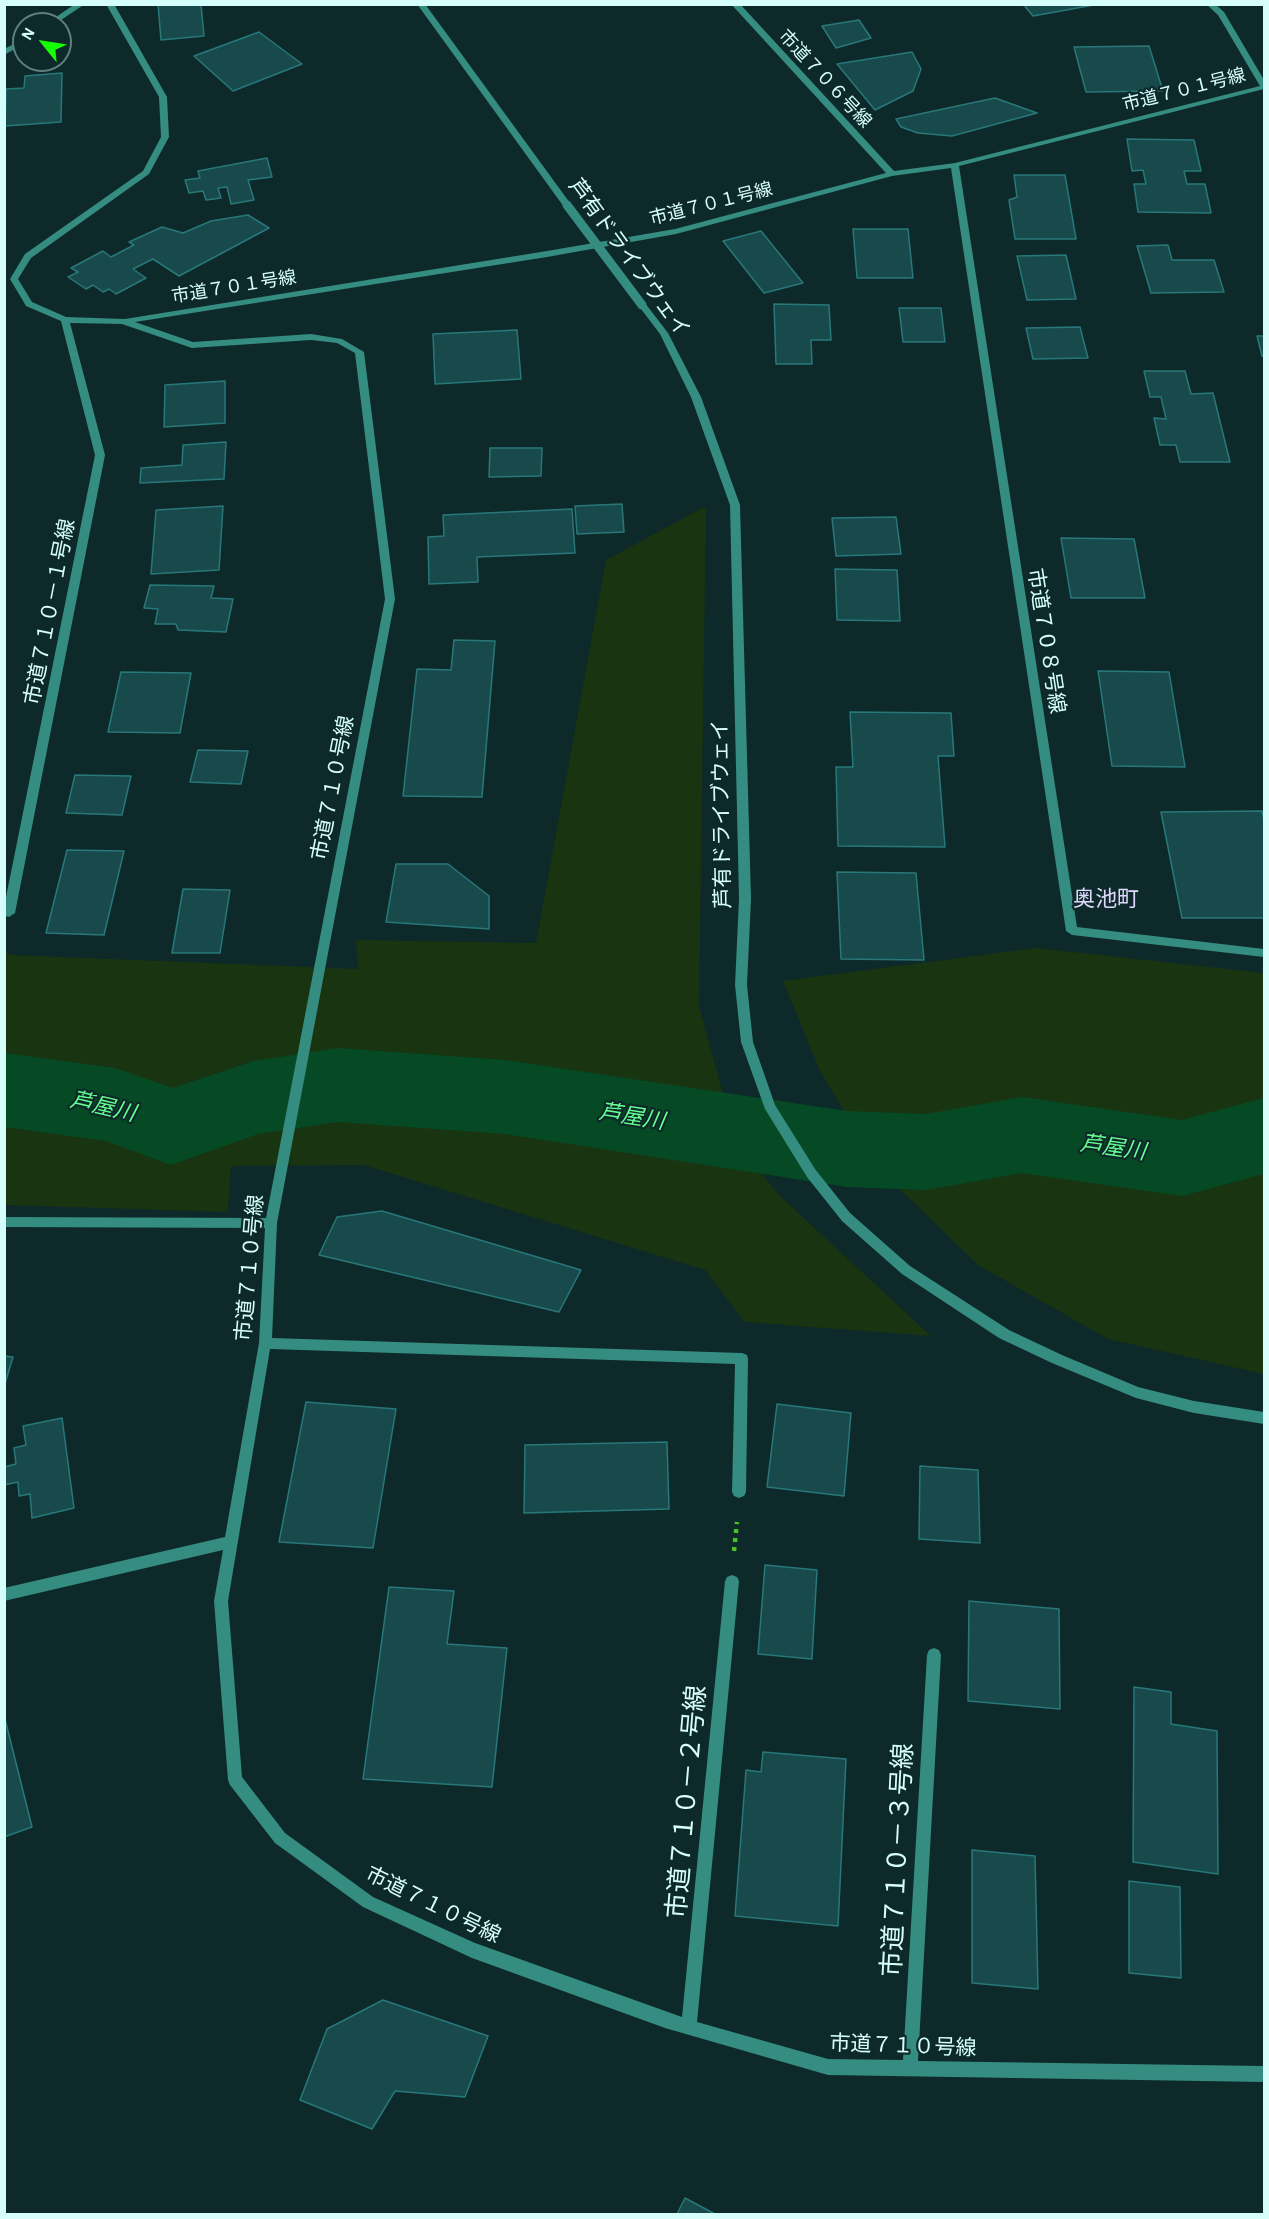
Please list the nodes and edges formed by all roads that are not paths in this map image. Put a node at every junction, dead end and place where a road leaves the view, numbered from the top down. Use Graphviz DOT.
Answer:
graph roads {
  1 [pos="110,4"];
  2 [pos="421,4"];
  3 [pos="735,4"];
  4 [pos="1210,4"];
  5 [pos="1264,86"];
  6 [pos="955,165"];
  7 [pos="892,174"];
  8 [pos="65,320"];
  9 [pos="123,321"];
  10 [pos="9,913"];
  11 [pos="1264,953"];
  12 [pos="4,1222"];
  13 [pos="271,1224"];
  14 [pos="265,1343"];
  15 [pos="1264,1418"];
  16 [pos="739,1492"];
  17 [pos="231,1542"];
  18 [pos="732,1581"];
  19 [pos="4,1596"];
  20 [pos="934,1655"];
  21 [pos="689,2027"];
  22 [pos="910,2068"];
  23 [pos="1264,2074"];
  1 -- 8 [label="street, 市道７１０号線"];
  2 -- 15 [label="street, 芦有ドライブウェイ, bridge"];
  3 -- 7 [label="street, 市道７０６号線"];
  4 -- 5 [label="street"];
  5 -- 6 [label="street, 市道７０１号線"];
  6 -- 7 [label="street, 市道７０１号線"];
  6 -- 11 [label="street, 市道７０８号線"];
  7 -- 9 [label="street, 市道７０１号線"];
  8 -- 9 [label="street, 市道７１０号線"];
  8 -- 10 [label="street, 市道７１０－１号線"];
  9 -- 13 [label="street, 市道７１０号線"];
  12 -- 13 [label="street"];
  13 -- 14 [label="street, 市道７１０号線"];
  14 -- 16 [label="street"];
  14 -- 17 [label="street, 市道７１０号線"];
  17 -- 19 [label="street"];
  17 -- 21 [label="street, 市道７１０号線"];
  18 -- 21 [label="street, 市道７１０－２号線"];
  20 -- 22 [label="street, 市道７１０－３号線"];
  21 -- 22 [label="street, 市道７１０号線"];
  22 -- 23 [label="street, 市道７１０号線"];
}
